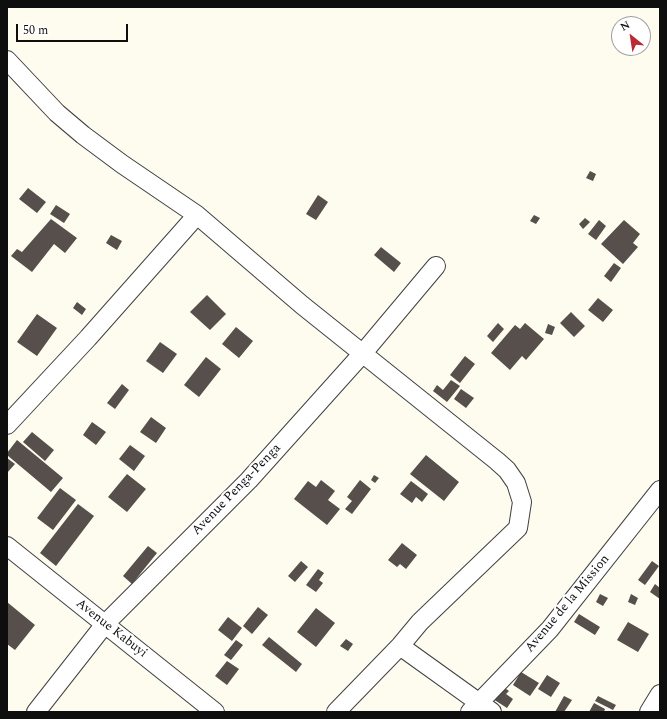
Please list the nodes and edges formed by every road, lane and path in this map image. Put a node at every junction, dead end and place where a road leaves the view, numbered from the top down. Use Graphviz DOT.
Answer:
graph roads {
  1 [pos="7,60"];
  2 [pos="197,215"];
  3 [pos="436,266"];
  4 [pos="363,353"];
  5 [pos="7,425"];
  6 [pos="660,490"];
  7 [pos="7,546"];
  8 [pos="105,624"];
  9 [pos="400,646"];
  10 [pos="660,694"];
  11 [pos="480,709"];
  12 [pos="36,712"];
  13 [pos="215,712"];
  14 [pos="336,712"];
  15 [pos="649,712"];
  1 -- 2 [label="street"];
  2 -- 4 [label="street"];
  2 -- 5 [label="street"];
  3 -- 4 [label="street, Avenue Penga-Penga"];
  4 -- 8 [label="street, Avenue Penga-Penga"];
  4 -- 9 [label="street"];
  6 -- 11 [label="street, Avenue de la Mission"];
  7 -- 8 [label="street, Avenue Kabuyi"];
  8 -- 12 [label="street, Avenue Penga-Penga"];
  8 -- 13 [label="street, Avenue Kabuyi"];
  9 -- 11 [label="street"];
  9 -- 14 [label="street"];
  10 -- 15 [label="street"];
}
